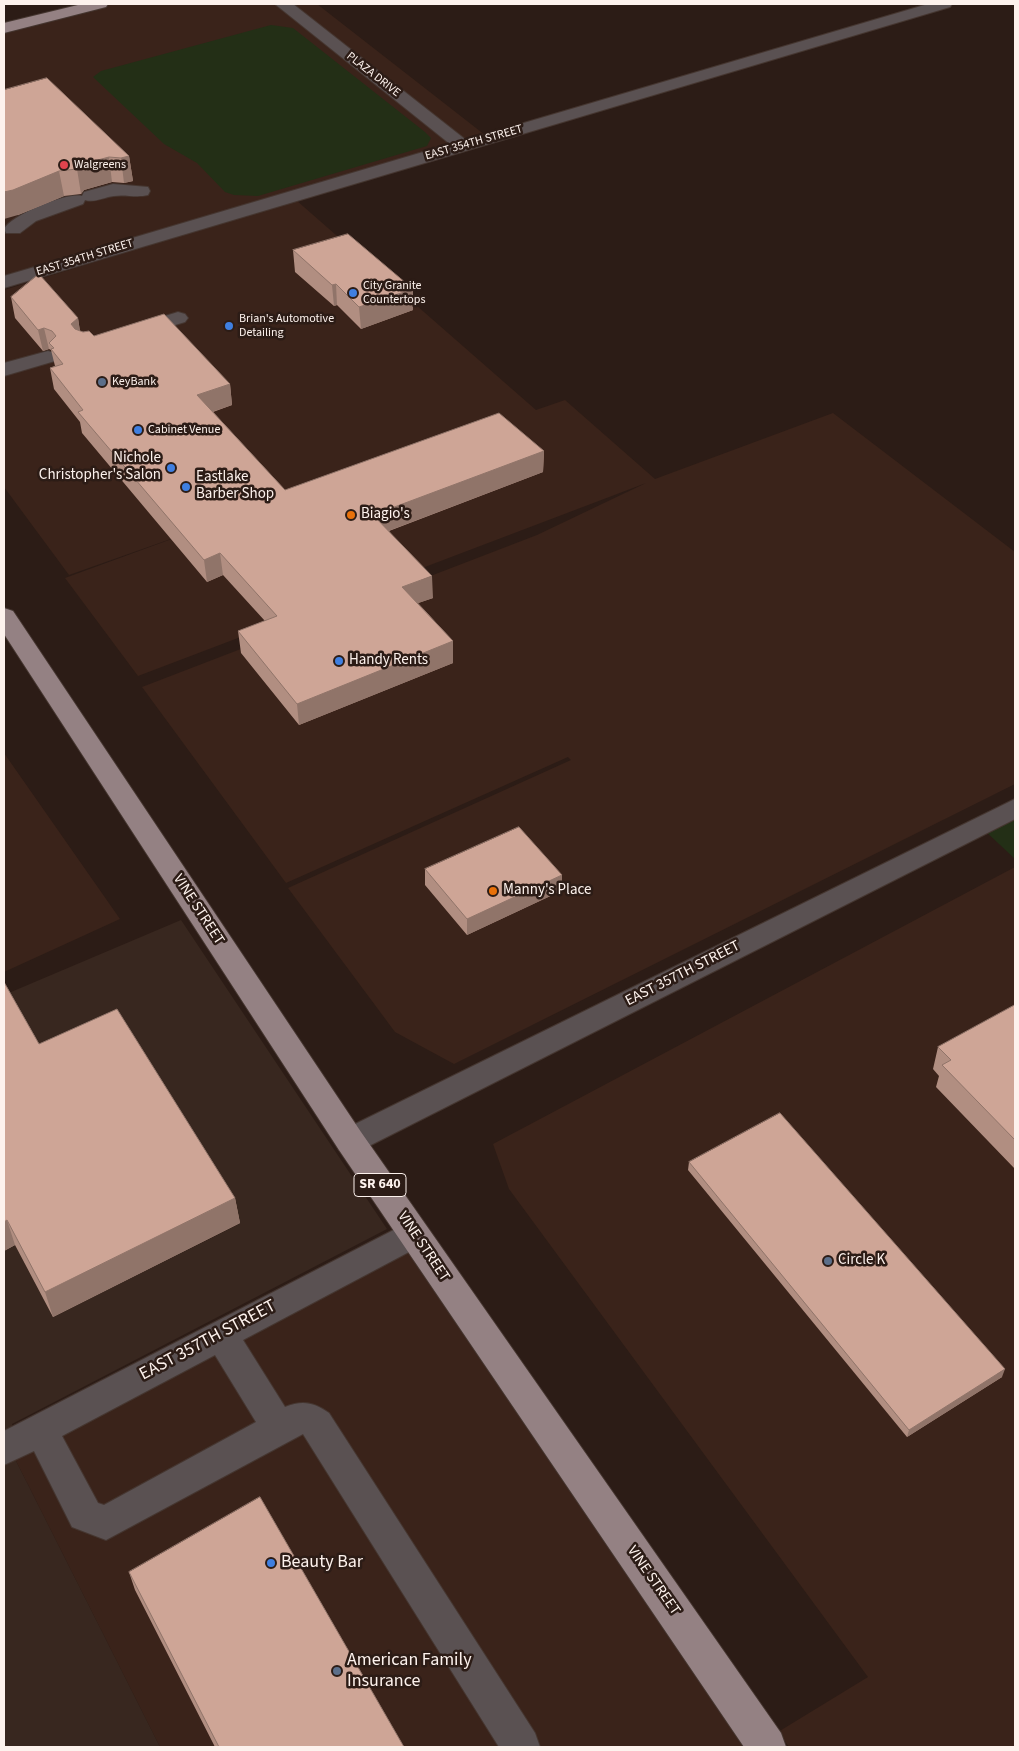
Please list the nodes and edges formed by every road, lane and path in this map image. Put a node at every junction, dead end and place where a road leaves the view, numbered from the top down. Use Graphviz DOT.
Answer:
graph roads {
  1 [pos="100,4"];
  2 [pos="283,4"];
  3 [pos="944,4"];
  4 [pos="4,28"];
  5 [pos="464,147"];
  6 [pos="141,191"];
  7 [pos="13,229"];
  8 [pos="4,282"];
  9 [pos="178,318"];
  10 [pos="114,337"];
  11 [pos="48,357"];
  12 [pos="4,370"];
  13 [pos="5,622"];
  14 [pos="1015,808"];
  15 [pos="350,1141"];
  16 [pos="413,1234"];
  17 [pos="221,1335"];
  18 [pos="279,1428"];
  19 [pos="42,1430"];
  20 [pos="4,1449"];
  21 [pos="521,1747"];
  22 [pos="768,1747"];
  1 -- 4 [label="main road"];
  2 -- 5 [label="street, PLAZA DRIVE"];
  3 -- 5 [label="street, EAST 354TH STREET"];
  5 -- 8 [label="street, EAST 354TH STREET"];
  6 -- 7 [label="street"];
  9 -- 10 [label="street"];
  11 -- 12 [label="street"];
  13 -- 15 [label="main road, VINE STREET / SR 640"];
  14 -- 15 [label="street, EAST 357TH STREET"];
  15 -- 16 [label="main road, VINE STREET / SR 640"];
  16 -- 17 [label="street, EAST 357TH STREET"];
  16 -- 22 [label="main road, VINE STREET / SR 640"];
  17 -- 18 [label="street"];
  17 -- 19 [label="street, EAST 357TH STREET"];
  18 -- 19 [label="street"];
  18 -- 21 [label="street"];
  19 -- 20 [label="street, EAST 357TH STREET"];
}
